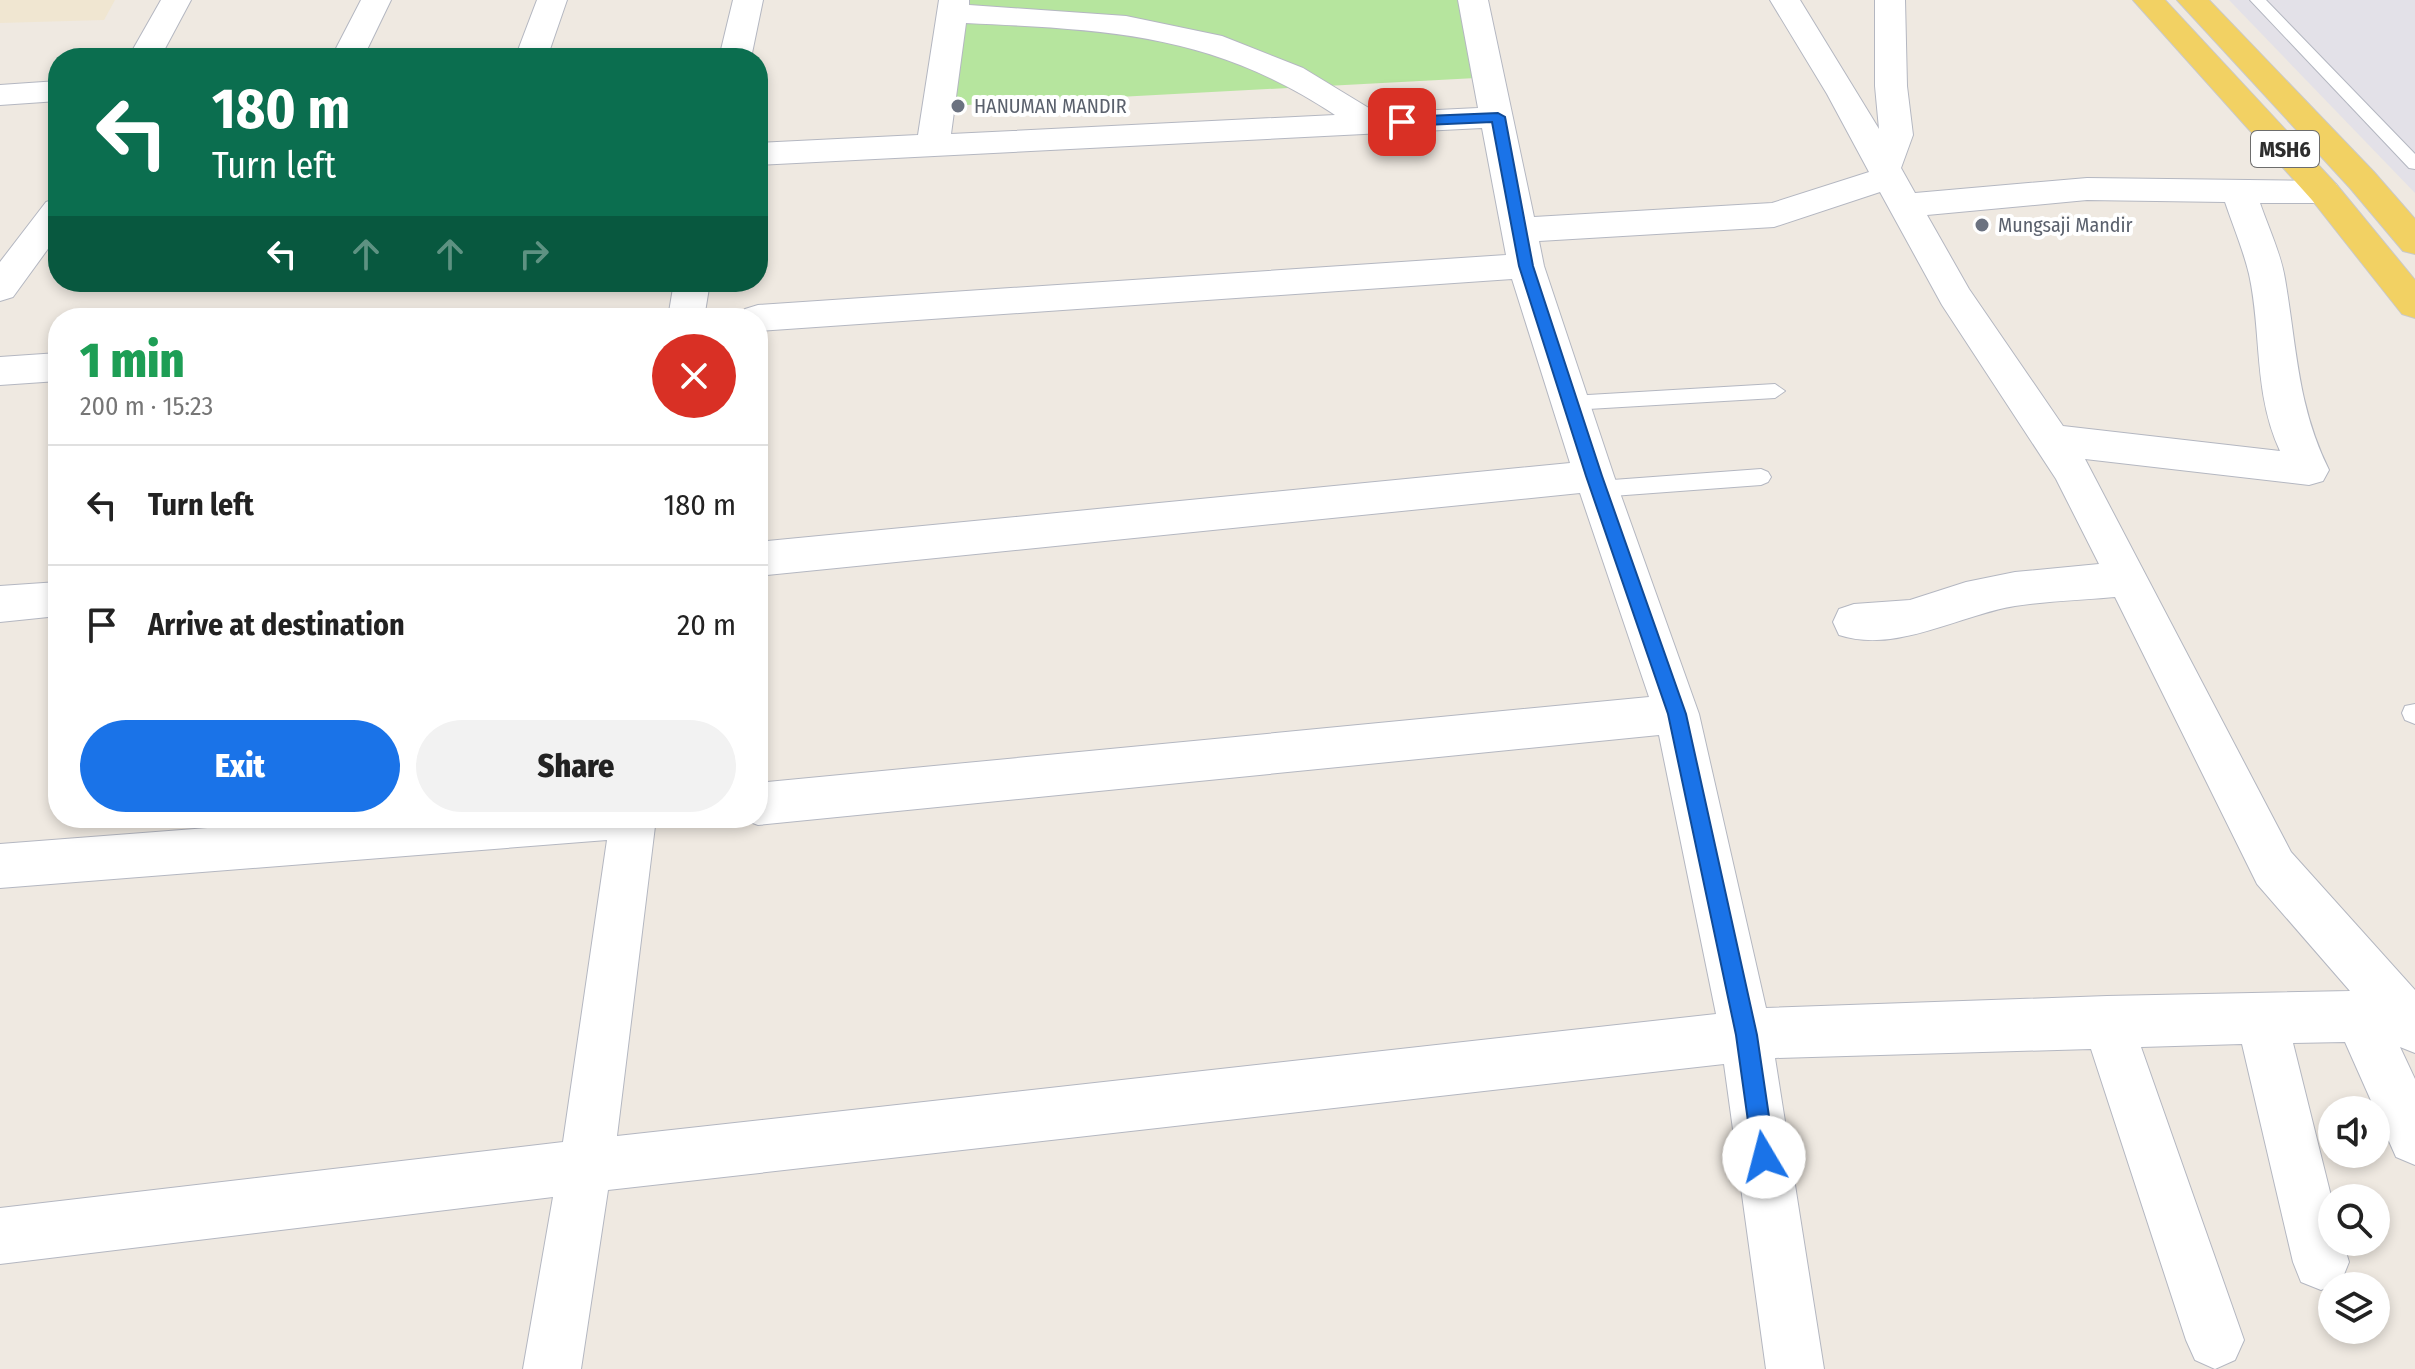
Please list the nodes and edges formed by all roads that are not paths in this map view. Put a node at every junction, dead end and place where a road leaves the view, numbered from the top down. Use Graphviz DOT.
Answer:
graph roads {
  1 [pos="176,0"];
  2 [pos="376,0"];
  3 [pos="552,0"];
  4 [pos="748,0"];
  5 [pos="1473,0"];
  6 [pos="1785,0"];
  7 [pos="1890,0"];
  8 [pos="2148,0"];
  9 [pos="2192,0"];
  10 [pos="2258,0"];
  11 [pos="953,7"];
  12 [pos="150,48"];
  13 [pos="352,48"];
  14 [pos="535,48"];
  15 [pos="737,48"];
  16 [pos="48,92"];
  17 [pos="0,95"];
  18 [pos="1498,117"];
  19 [pos="1370,123"];
  20 [pos="933,146"];
  21 [pos="768,154"];
  22 [pos="2415,164"];
  23 [pos="1893,184"];
  24 [pos="2239,192"];
  25 [pos="2324,192"];
  26 [pos="48,222"];
  27 [pos="2415,242"];
  28 [pos="1523,248"];
  29 [pos="7,271"];
  30 [pos="2415,305"];
  31 [pos="768,317"];
  32 [pos="48,368"];
  33 [pos="0,371"];
  34 [pos="1775,391"];
  35 [pos="1571,403"];
  36 [pos="2051,440"];
  37 [pos="1761,477"];
  38 [pos="1597,483"];
  39 [pos="768,558"];
  40 [pos="2127,579"];
  41 [pos="48,600"];
  42 [pos="0,604"];
  43 [pos="1854,622"];
  44 [pos="1677,714"];
  45 [pos="768,803"];
  46 [pos="484,828"];
  47 [pos="632,828"];
  48 [pos="0,866"];
  49 [pos="2262,1018"];
  50 [pos="2391,1020"];
  51 [pos="2107,1021"];
  52 [pos="1746,1035"];
  53 [pos="2415,1138"];
  54 [pos="585,1166"];
  55 [pos="0,1236"];
  56 [pos="2321,1262"];
  57 [pos="2215,1340"];
  58 [pos="552,1369"];
  59 [pos="1795,1369"];
  1 -- 12 [label="street"];
  2 -- 13 [label="street"];
  3 -- 14 [label="street"];
  4 -- 15 [label="street"];
  5 -- 18 [label="street"];
  6 -- 23 [label="street"];
  7 -- 23 [label="street"];
  8 -- 25 [label="main road, MSH6"];
  9 -- 27 [label="main road, MSH6"];
  10 -- 22 [label="lane"];
  11 -- 19 [label="street"];
  11 -- 20 [label="street"];
  16 -- 17 [label="street"];
  18 -- 19 [label="street"];
  18 -- 28 [label="street"];
  19 -- 20 [label="street"];
  20 -- 21 [label="street"];
  23 -- 24 [label="street"];
  23 -- 28 [label="street"];
  23 -- 36 [label="street"];
  24 -- 25 [label="street"];
  24 -- 36 [label="street"];
  25 -- 30 [label="main road, MSH6"];
  26 -- 29 [label="street"];
  28 -- 31 [label="street"];
  28 -- 35 [label="street"];
  32 -- 33 [label="street"];
  34 -- 35 [label="lane"];
  35 -- 38 [label="street"];
  36 -- 40 [label="street"];
  37 -- 38 [label="lane"];
  38 -- 39 [label="street"];
  38 -- 44 [label="street"];
  40 -- 43 [label="street"];
  40 -- 50 [label="street"];
  41 -- 42 [label="street"];
  44 -- 45 [label="street"];
  44 -- 52 [label="street"];
  46 -- 48 [label="street"];
  47 -- 54 [label="street"];
  49 -- 50 [label="street"];
  49 -- 51 [label="street"];
  49 -- 56 [label="street"];
  50 -- 53 [label="street"];
  51 -- 52 [label="street"];
  51 -- 57 [label="street"];
  52 -- 54 [label="street"];
  52 -- 59 [label="street"];
  54 -- 55 [label="street"];
  54 -- 58 [label="street"];
}
